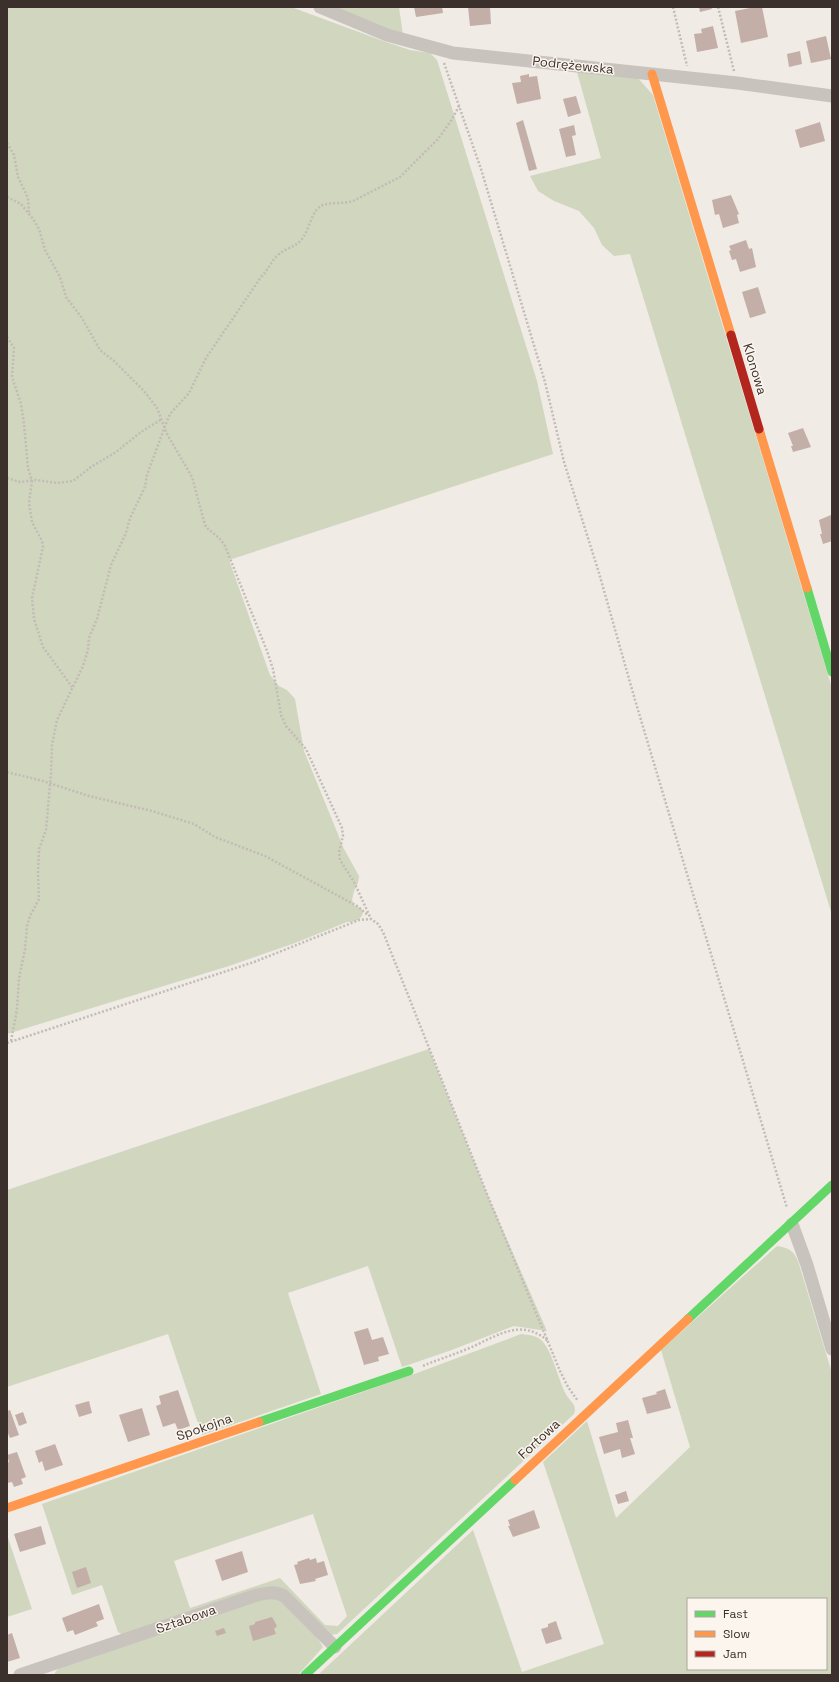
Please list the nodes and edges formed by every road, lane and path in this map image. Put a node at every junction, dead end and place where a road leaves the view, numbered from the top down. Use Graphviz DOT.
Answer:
graph roads {
  1 [pos="320,7"];
  2 [pos="672,7"];
  3 [pos="718,7"];
  4 [pos="439,50"];
  5 [pos="652,74"];
  6 [pos="690,78"];
  7 [pos="737,83"];
  8 [pos="832,96"];
  9 [pos="459,106"];
  10 [pos="7,143"];
  11 [pos="7,197"];
  12 [pos="29,214"];
  13 [pos="7,337"];
  14 [pos="162,419"];
  15 [pos="165,426"];
  16 [pos="7,478"];
  17 [pos="32,481"];
  18 [pos="832,672"];
  19 [pos="72,687"];
  20 [pos="7,772"];
  21 [pos="50,783"];
  22 [pos="372,919"];
  23 [pos="11,1041"];
  24 [pos="7,1042"];
  25 [pos="832,1185"];
  26 [pos="792,1224"];
  27 [pos="549,1342"];
  28 [pos="832,1349"];
  29 [pos="409,1371"];
  30 [pos="588,1411"];
  31 [pos="7,1508"];
  32 [pos="335,1647"];
  33 [pos="48,1671"];
  34 [pos="20,1675"];
  35 [pos="305,1675"];
  1 -- 4 [label="street, Podrężewska"];
  2 -- 6 [label="path"];
  3 -- 7 [label="path"];
  4 -- 5 [label="street, Podrężewska"];
  4 -- 9 [label="path"];
  5 -- 6 [label="street, Podrężewska"];
  5 -- 18 [label="street, Klonowa"];
  6 -- 7 [label="street, Podrężewska"];
  7 -- 8 [label="street, Podrężewska"];
  9 -- 15 [label="path"];
  9 -- 26 [label="path"];
  10 -- 12 [label="path"];
  11 -- 12 [label="path"];
  12 -- 14 [label="path"];
  13 -- 17 [label="path"];
  14 -- 15 [label="path"];
  14 -- 17 [label="path"];
  15 -- 19 [label="path"];
  15 -- 22 [label="path"];
  16 -- 17 [label="path"];
  17 -- 19 [label="path"];
  19 -- 21 [label="path"];
  20 -- 21 [label="path"];
  21 -- 22 [label="path"];
  21 -- 23 [label="path"];
  22 -- 23 [label="path"];
  22 -- 27 [label="path"];
  23 -- 24 [label="path"];
  25 -- 26 [label="street, Fortowa"];
  26 -- 28 [label="street"];
  26 -- 30 [label="street, Fortowa"];
  27 -- 29 [label="path"];
  27 -- 30 [label="path"];
  29 -- 31 [label="street, Spokojna"];
  30 -- 32 [label="street, Fortowa"];
  32 -- 33 [label="street, Sztabowa"];
  32 -- 35 [label="street, Fortowa"];
  33 -- 34 [label="street, Sztabowa"];
}
